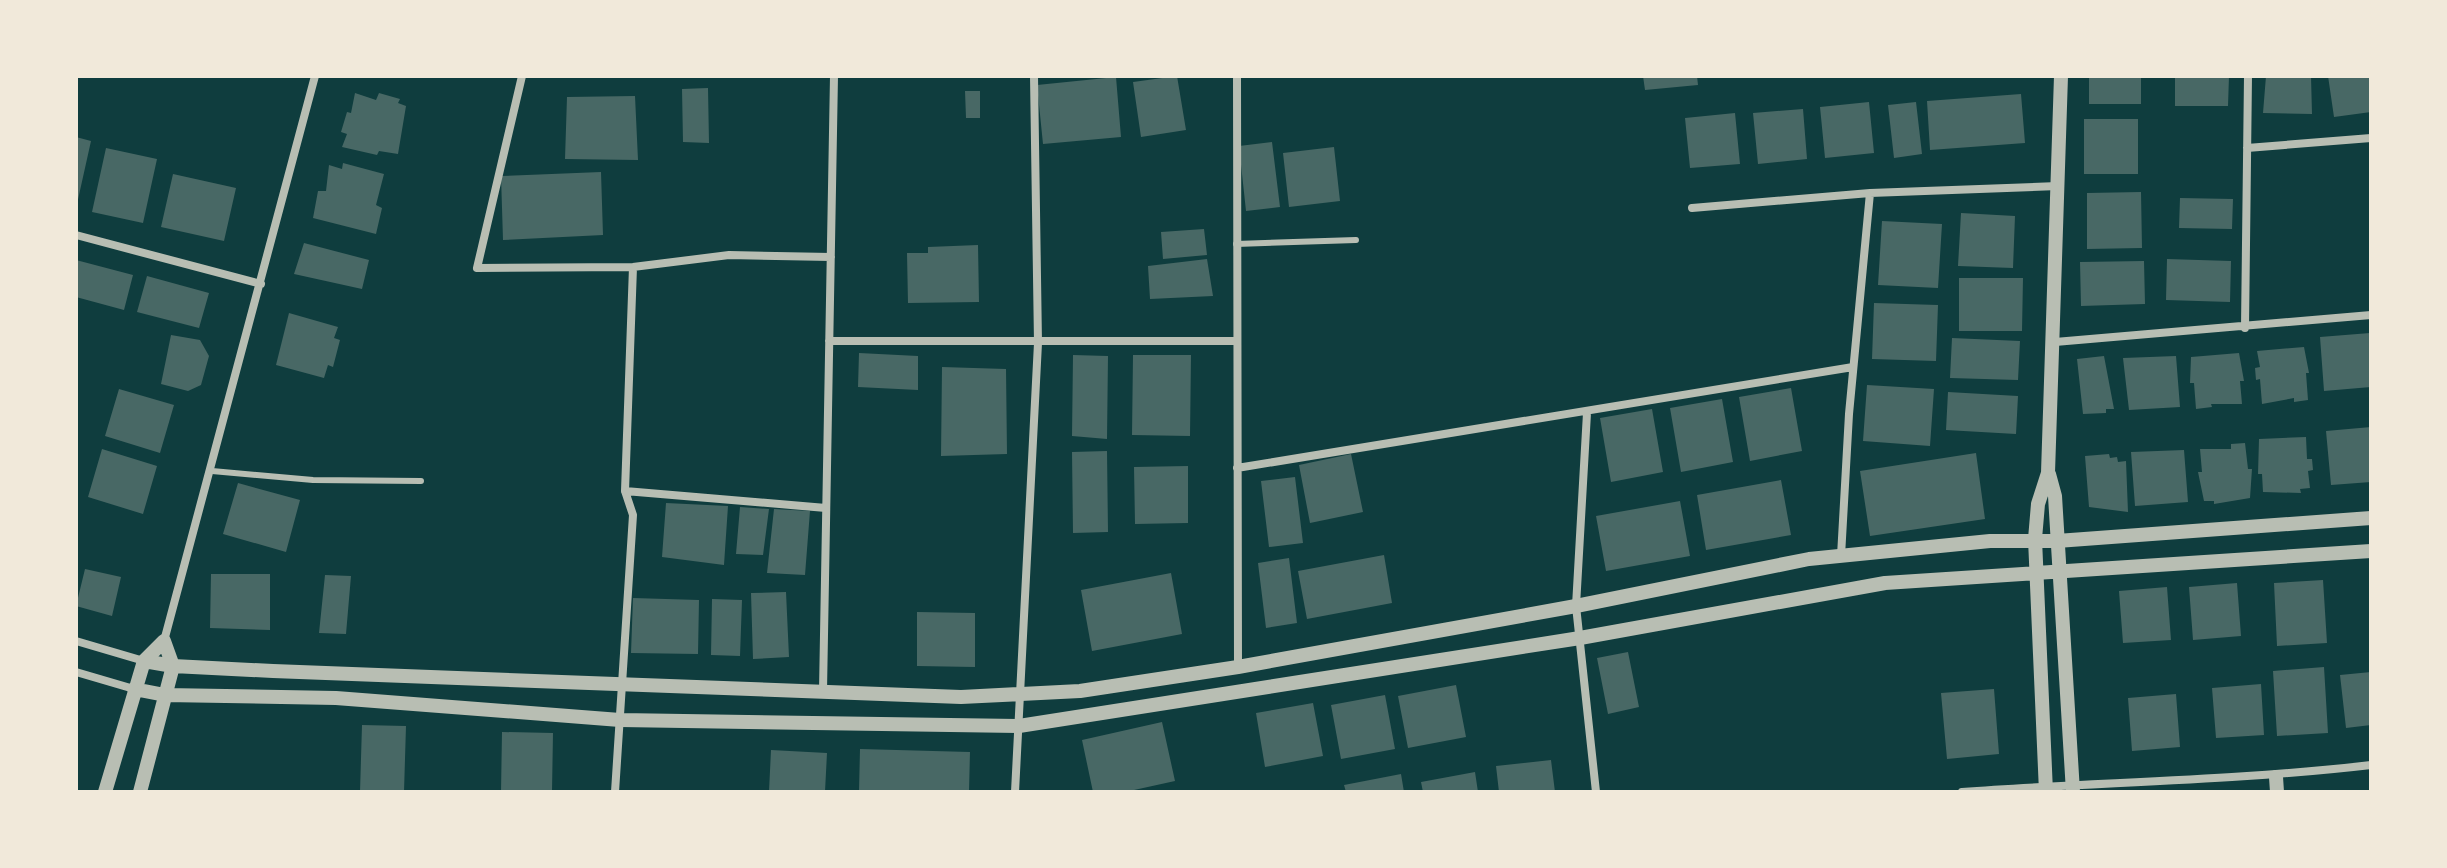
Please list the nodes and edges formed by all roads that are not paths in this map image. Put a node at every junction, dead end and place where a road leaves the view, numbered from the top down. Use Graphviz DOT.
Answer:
graph roads {
  1 [pos="315,76"];
  2 [pos="522,76"];
  3 [pos="834,76"];
  4 [pos="1034,76"];
  5 [pos="1237,76"];
  6 [pos="2061,76"];
  7 [pos="2248,76"];
  8 [pos="2371,138"];
  9 [pos="2247,148"];
  10 [pos="2060,186"];
  11 [pos="1870,193"];
  12 [pos="1692,208"];
  13 [pos="76,235"];
  14 [pos="1356,240"];
  15 [pos="1236,244"];
  16 [pos="831,257"];
  17 [pos="633,267"];
  18 [pos="261,284"];
  19 [pos="2371,315"];
  20 [pos="2245,328"];
  21 [pos="829,341"];
  22 [pos="1236,341"];
  23 [pos="2055,342"];
  24 [pos="1038,343"];
  25 [pos="1853,367"];
  26 [pos="1587,413"];
  27 [pos="1237,468"];
  28 [pos="212,471"];
  29 [pos="2048,473"];
  30 [pos="421,481"];
  31 [pos="625,491"];
  32 [pos="826,508"];
  33 [pos="2371,518"];
  34 [pos="2035,539"];
  35 [pos="2057,541"];
  36 [pos="2371,551"];
  37 [pos="1841,556"];
  38 [pos="2060,572"];
  39 [pos="2037,573"];
  40 [pos="1576,606"];
  41 [pos="1580,638"];
  42 [pos="76,641"];
  43 [pos="164,641"];
  44 [pos="144,661"];
  45 [pos="173,666"];
  46 [pos="1238,667"];
  47 [pos="76,672"];
  48 [pos="622,683"];
  49 [pos="134,689"];
  50 [pos="823,691"];
  51 [pos="1019,694"];
  52 [pos="165,695"];
  53 [pos="620,720"];
  54 [pos="1019,726"];
  55 [pos="2371,765"];
  56 [pos="2276,784"];
  57 [pos="2073,788"];
  58 [pos="2046,789"];
  59 [pos="105,792"];
  60 [pos="140,792"];
  61 [pos="615,792"];
  62 [pos="1015,792"];
  63 [pos="1596,792"];
  64 [pos="1962,792"];
  1 -- 18 [label="street"];
  2 -- 17 [label="street"];
  3 -- 16 [label="street"];
  4 -- 24 [label="street"];
  5 -- 15 [label="street"];
  6 -- 10 [label="street"];
  7 -- 9 [label="street"];
  8 -- 9 [label="street"];
  9 -- 20 [label="street"];
  10 -- 11 [label="street"];
  10 -- 23 [label="street"];
  11 -- 12 [label="street"];
  11 -- 25 [label="street"];
  13 -- 18 [label="street"];
  14 -- 15 [label="lane"];
  15 -- 22 [label="street"];
  16 -- 17 [label="street"];
  16 -- 21 [label="street"];
  17 -- 31 [label="street"];
  18 -- 28 [label="street"];
  19 -- 20 [label="street"];
  20 -- 23 [label="street"];
  21 -- 24 [label="street"];
  21 -- 32 [label="street"];
  22 -- 24 [label="street"];
  22 -- 27 [label="street"];
  23 -- 29 [label="street"];
  24 -- 51 [label="street"];
  25 -- 26 [label="street"];
  25 -- 37 [label="street"];
  26 -- 27 [label="street"];
  26 -- 40 [label="street"];
  27 -- 46 [label="street"];
  28 -- 30 [label="lane"];
  28 -- 43 [label="street"];
  29 -- 34 [label="street"];
  29 -- 35 [label="street"];
  31 -- 32 [label="street"];
  31 -- 48 [label="street"];
  32 -- 50 [label="street"];
  33 -- 35 [label="street"];
  34 -- 35 [label="street"];
  34 -- 37 [label="street"];
  34 -- 39 [label="street"];
  35 -- 38 [label="street"];
  36 -- 38 [label="street"];
  37 -- 40 [label="street"];
  38 -- 39 [label="street"];
  38 -- 57 [label="street"];
  39 -- 41 [label="street"];
  39 -- 58 [label="street"];
  40 -- 41 [label="street"];
  40 -- 46 [label="street"];
  41 -- 54 [label="street"];
  41 -- 63 [label="street"];
  42 -- 44 [label="street"];
  43 -- 44 [label="street"];
  43 -- 45 [label="street"];
  44 -- 45 [label="street"];
  44 -- 49 [label="street"];
  45 -- 48 [label="street"];
  45 -- 52 [label="street"];
  46 -- 51 [label="street"];
  47 -- 49 [label="street"];
  48 -- 50 [label="street"];
  48 -- 53 [label="street"];
  49 -- 52 [label="street"];
  49 -- 59 [label="street"];
  50 -- 51 [label="street"];
  51 -- 54 [label="street"];
  52 -- 53 [label="street"];
  52 -- 60 [label="street"];
  53 -- 54 [label="street"];
  53 -- 61 [label="street"];
  54 -- 62 [label="street"];
  55 -- 56 [label="street"];
  56 -- 57 [label="street"];
  57 -- 58 [label="street"];
  58 -- 64 [label="street"];
}
